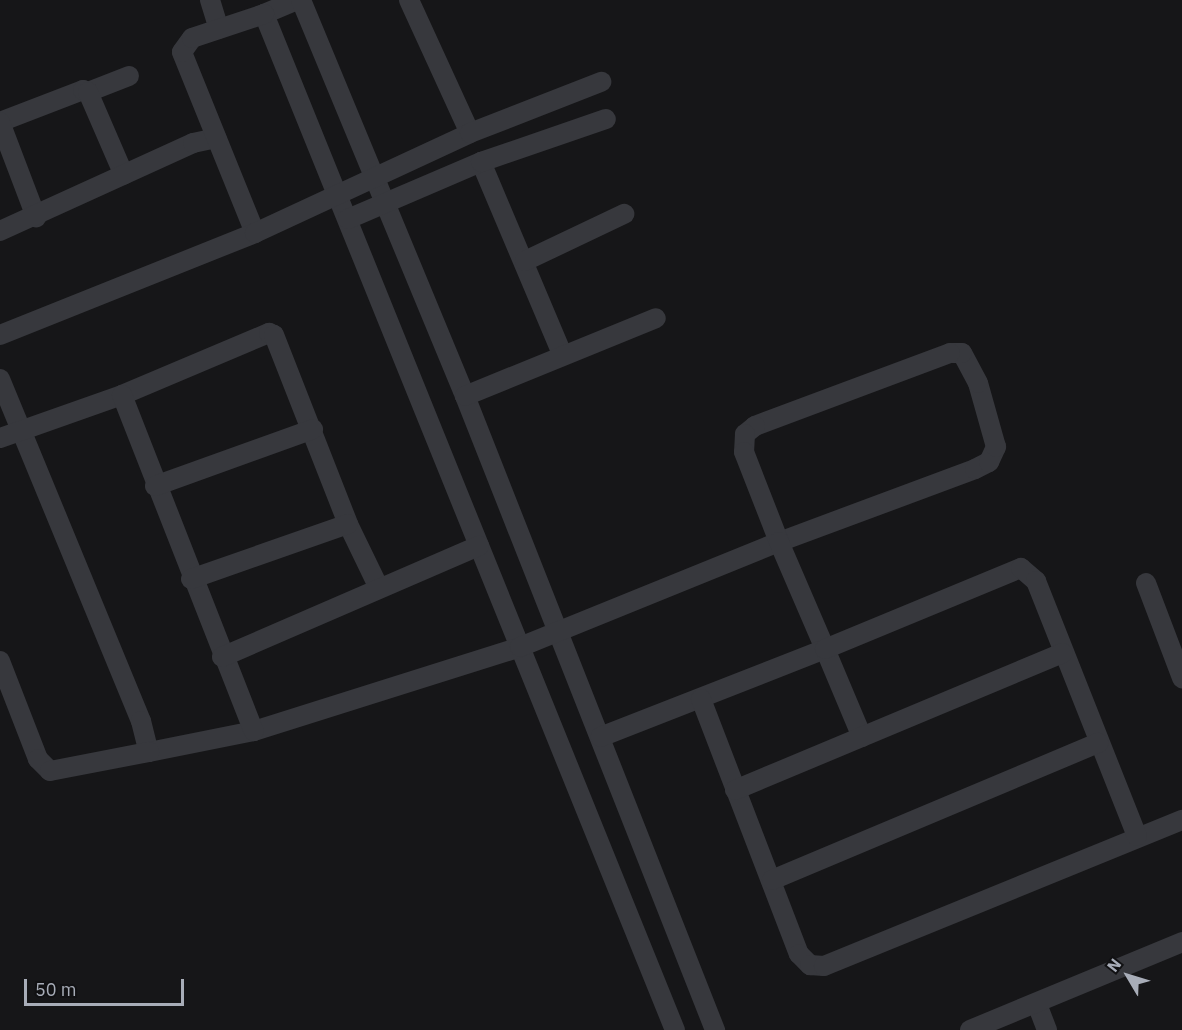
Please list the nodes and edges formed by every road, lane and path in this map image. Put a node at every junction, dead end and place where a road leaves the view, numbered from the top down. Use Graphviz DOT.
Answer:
graph roads {
  1 [pos="210,0"];
  2 [pos="299,0"];
  3 [pos="409,0"];
  4 [pos="264,14"];
  5 [pos="219,29"];
  6 [pos="129,76"];
  7 [pos="600,82"];
  8 [pos="88,92"];
  9 [pos="606,119"];
  10 [pos="0,122"];
  11 [pos="470,134"];
  12 [pos="216,138"];
  13 [pos="481,162"];
  14 [pos="124,176"];
  15 [pos="372,177"];
  16 [pos="339,194"];
  17 [pos="383,205"];
  18 [pos="624,214"];
  19 [pos="36,217"];
  20 [pos="348,219"];
  21 [pos="0,231"];
  22 [pos="255,233"];
  23 [pos="525,261"];
  24 [pos="656,318"];
  25 [pos="0,335"];
  26 [pos="562,354"];
  27 [pos="0,380"];
  28 [pos="122,395"];
  29 [pos="465,396"];
  30 [pos="313,429"];
  31 [pos="23,430"];
  32 [pos="0,438"];
  33 [pos="155,486"];
  34 [pos="348,524"];
  35 [pos="779,542"];
  36 [pos="479,546"];
  37 [pos="191,579"];
  38 [pos="1146,583"];
  39 [pos="379,588"];
  40 [pos="559,631"];
  41 [pos="520,647"];
  42 [pos="825,649"];
  43 [pos="1062,653"];
  44 [pos="222,657"];
  45 [pos="0,660"];
  46 [pos="1182,678"];
  47 [pos="701,699"];
  48 [pos="254,731"];
  49 [pos="601,736"];
  50 [pos="862,737"];
  51 [pos="1098,743"];
  52 [pos="149,752"];
  53 [pos="735,790"];
  54 [pos="1182,820"];
  55 [pos="1137,836"];
  56 [pos="772,880"];
  57 [pos="1182,942"];
  58 [pos="1037,1004"];
  59 [pos="675,1030"];
  60 [pos="715,1030"];
  61 [pos="970,1030"];
  62 [pos="1047,1030"];
  1 -- 5 [label="street"];
  2 -- 4 [label="street"];
  2 -- 15 [label="street"];
  3 -- 11 [label="street"];
  4 -- 5 [label="street"];
  4 -- 16 [label="street"];
  5 -- 12 [label="street"];
  6 -- 8 [label="street"];
  7 -- 11 [label="street"];
  8 -- 10 [label="street"];
  8 -- 14 [label="street"];
  9 -- 13 [label="street"];
  10 -- 19 [label="street"];
  11 -- 15 [label="street"];
  12 -- 14 [label="street"];
  12 -- 22 [label="street"];
  13 -- 17 [label="street"];
  13 -- 23 [label="street"];
  14 -- 19 [label="street"];
  15 -- 16 [label="street"];
  15 -- 17 [label="street"];
  16 -- 20 [label="street"];
  16 -- 22 [label="street"];
  17 -- 20 [label="street"];
  17 -- 29 [label="street"];
  18 -- 23 [label="street"];
  19 -- 21 [label="street"];
  20 -- 36 [label="street"];
  22 -- 25 [label="street"];
  23 -- 26 [label="street"];
  24 -- 26 [label="street"];
  26 -- 29 [label="street"];
  27 -- 31 [label="street"];
  28 -- 30 [label="street"];
  28 -- 31 [label="street"];
  28 -- 33 [label="street"];
  29 -- 40 [label="street"];
  30 -- 33 [label="street"];
  30 -- 34 [label="street"];
  31 -- 32 [label="street"];
  31 -- 52 [label="street"];
  33 -- 37 [label="street"];
  34 -- 37 [label="street"];
  34 -- 39 [label="street"];
  35 -- 35 [label="street"];
  35 -- 40 [label="street"];
  35 -- 42 [label="street"];
  36 -- 39 [label="street"];
  36 -- 41 [label="street"];
  37 -- 44 [label="street"];
  38 -- 46 [label="street"];
  39 -- 44 [label="street"];
  40 -- 41 [label="street"];
  40 -- 49 [label="street"];
  41 -- 48 [label="street"];
  41 -- 59 [label="street"];
  42 -- 43 [label="street"];
  42 -- 47 [label="street"];
  42 -- 50 [label="street"];
  43 -- 50 [label="street"];
  43 -- 51 [label="street"];
  44 -- 48 [label="street"];
  45 -- 52 [label="street"];
  47 -- 49 [label="street"];
  47 -- 53 [label="street"];
  48 -- 52 [label="street"];
  49 -- 60 [label="street"];
  50 -- 53 [label="street"];
  51 -- 55 [label="street"];
  51 -- 56 [label="street"];
  53 -- 56 [label="street"];
  54 -- 55 [label="street"];
  55 -- 56 [label="street"];
  57 -- 58 [label="street"];
  58 -- 61 [label="street"];
  58 -- 62 [label="street"];
}
